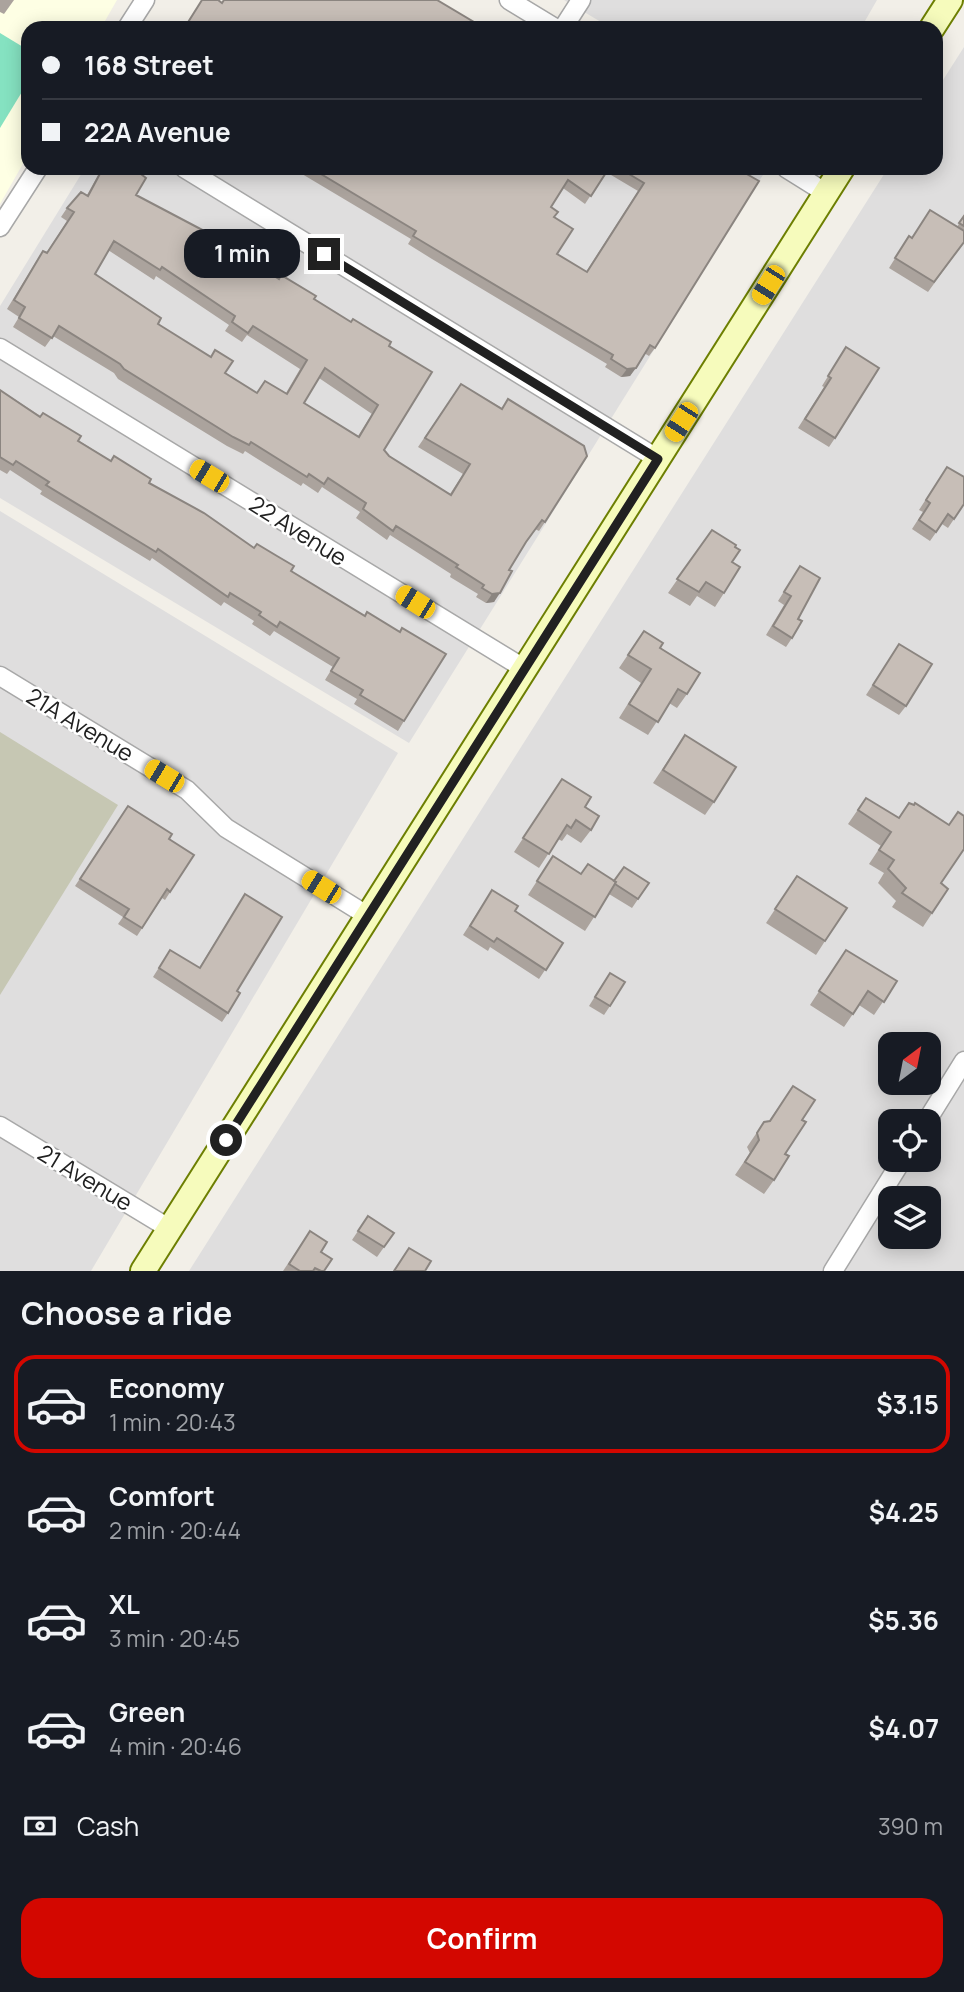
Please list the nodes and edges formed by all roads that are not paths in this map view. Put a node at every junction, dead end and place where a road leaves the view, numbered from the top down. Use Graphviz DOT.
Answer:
graph roads {
  1 [pos="145,0"];
  2 [pos="509,0"];
  3 [pos="581,0"];
  4 [pos="950,0"];
  5 [pos="132,21"];
  6 [pos="544,21"];
  7 [pos="568,21"];
  8 [pos="936,21"];
  9 [pos="33,175"];
  10 [pos="195,175"];
  11 [pos="797,175"];
  12 [pos="838,175"];
  13 [pos="826,193"];
  14 [pos="0,227"];
  15 [pos="0,348"];
  16 [pos="658,459"];
  17 [pos="525,669"];
  18 [pos="0,676"];
  19 [pos="368,916"];
  20 [pos="964,1061"];
  21 [pos="934,1109"];
  22 [pos="0,1126"];
  23 [pos="895,1172"];
  24 [pos="170,1229"];
  25 [pos="143,1271"];
  26 [pos="833,1271"];
  1 -- 5 [label="street"];
  2 -- 6 [label="street"];
  3 -- 7 [label="street"];
  4 -- 8 [label="main road"];
  9 -- 14 [label="street"];
  10 -- 16 [label="street"];
  11 -- 13 [label="street"];
  12 -- 13 [label="main road"];
  13 -- 16 [label="main road"];
  15 -- 17 [label="street, 22 Avenue"];
  16 -- 17 [label="main road"];
  17 -- 19 [label="main road"];
  18 -- 19 [label="street, 21A Avenue"];
  19 -- 24 [label="main road"];
  20 -- 21 [label="street"];
  22 -- 24 [label="street, 21 Avenue"];
  23 -- 26 [label="street"];
  24 -- 25 [label="main road"];
}
